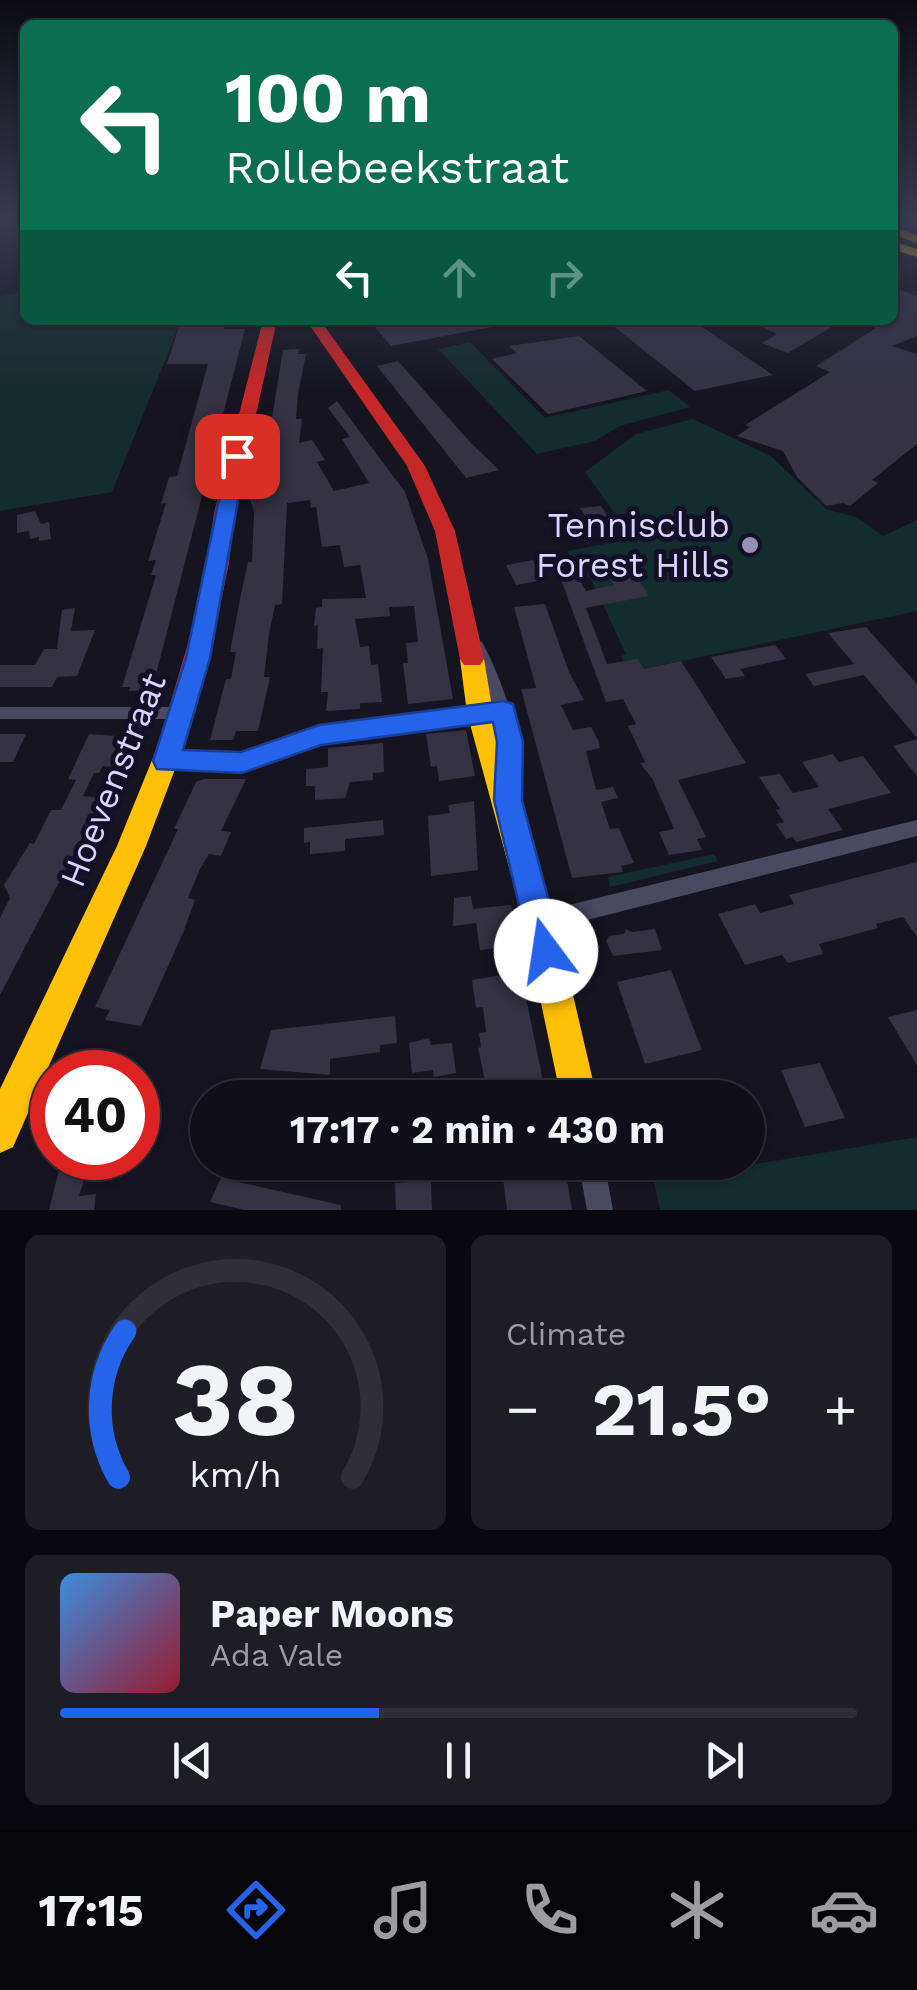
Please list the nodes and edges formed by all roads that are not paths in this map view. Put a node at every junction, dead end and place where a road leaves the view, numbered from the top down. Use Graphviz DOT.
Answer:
graph roads {
  1 [pos="269,325"];
  2 [pos="317,325"];
  3 [pos="492,712"];
  4 [pos="0,713"];
  5 [pos="182,713"];
  6 [pos="166,761"];
  7 [pos="917,828"];
  8 [pos="540,922"];
  9 [pos="575,1080"];
  10 [pos="0,1134"];
  11 [pos="594,1180"];
  12 [pos="600,1210"];
  1 -- 5 [label="main road, Hoevenstraat"];
  2 -- 3 [label="main road"];
  3 -- 6 [label="street"];
  3 -- 8 [label="main road"];
  4 -- 5 [label="street"];
  5 -- 6 [label="main road, Hoevenstraat"];
  6 -- 10 [label="main road, Hoevenstraat"];
  7 -- 8 [label="street"];
  8 -- 9 [label="main road"];
  11 -- 12 [label="street"];
}
